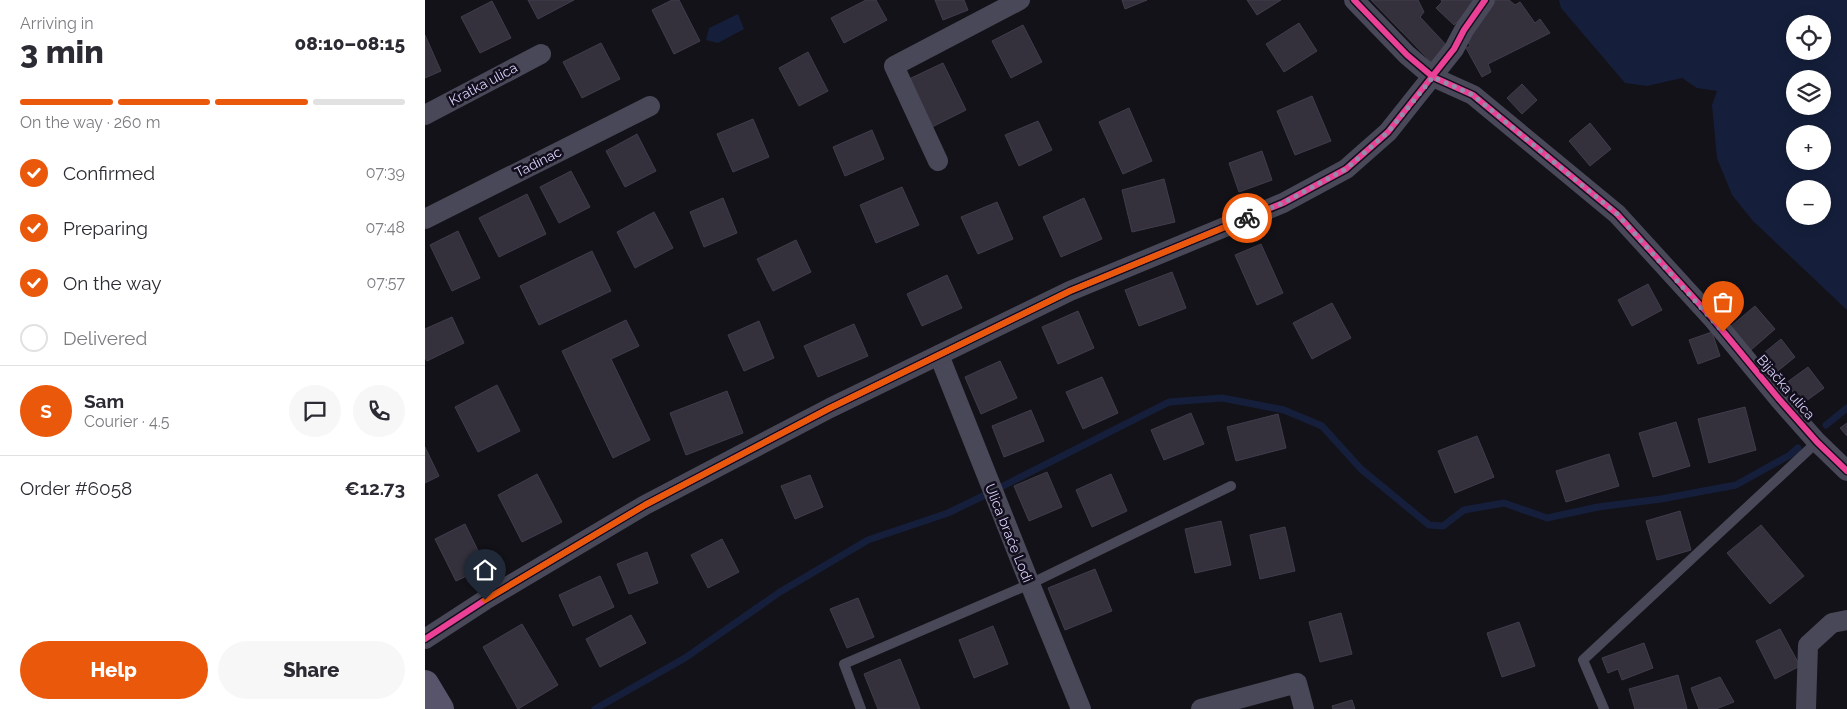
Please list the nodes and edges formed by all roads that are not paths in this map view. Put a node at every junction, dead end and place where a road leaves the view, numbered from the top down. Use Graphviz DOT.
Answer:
graph roads {
  1 [pos="1020,0"];
  2 [pos="1354,0"];
  3 [pos="1485,0"];
  4 [pos="541,54"];
  5 [pos="1433,77"];
  6 [pos="650,106"];
  7 [pos="425,115"];
  8 [pos="938,160"];
  9 [pos="425,219"];
  10 [pos="939,355"];
  11 [pos="1817,442"];
  12 [pos="1847,471"];
  13 [pos="1231,486"];
  14 [pos="1030,584"];
  15 [pos="1847,620"];
  16 [pos="425,639"];
  17 [pos="425,684"];
  18 [pos="440,709"];
  19 [pos="861,709"];
  20 [pos="1081,709"];
  21 [pos="1201,709"];
  22 [pos="1304,709"];
  23 [pos="1604,709"];
  24 [pos="1806,709"];
  1 -- 8 [label="street"];
  2 -- 5 [label="street, Bijačka ulica"];
  3 -- 5 [label="street"];
  4 -- 7 [label="street, Kratka ulica"];
  5 -- 10 [label="street"];
  5 -- 11 [label="street, Bijačka ulica"];
  6 -- 9 [label="street, Tadinac"];
  10 -- 14 [label="street, Ulica braće Lodi"];
  10 -- 16 [label="street"];
  11 -- 12 [label="street, Bijačka ulica"];
  11 -- 23 [label="lane"];
  13 -- 14 [label="lane"];
  14 -- 19 [label="lane"];
  14 -- 20 [label="street, Ulica braće Lodi"];
  15 -- 24 [label="street"];
  17 -- 18 [label="main road"];
  21 -- 22 [label="street"];
}
